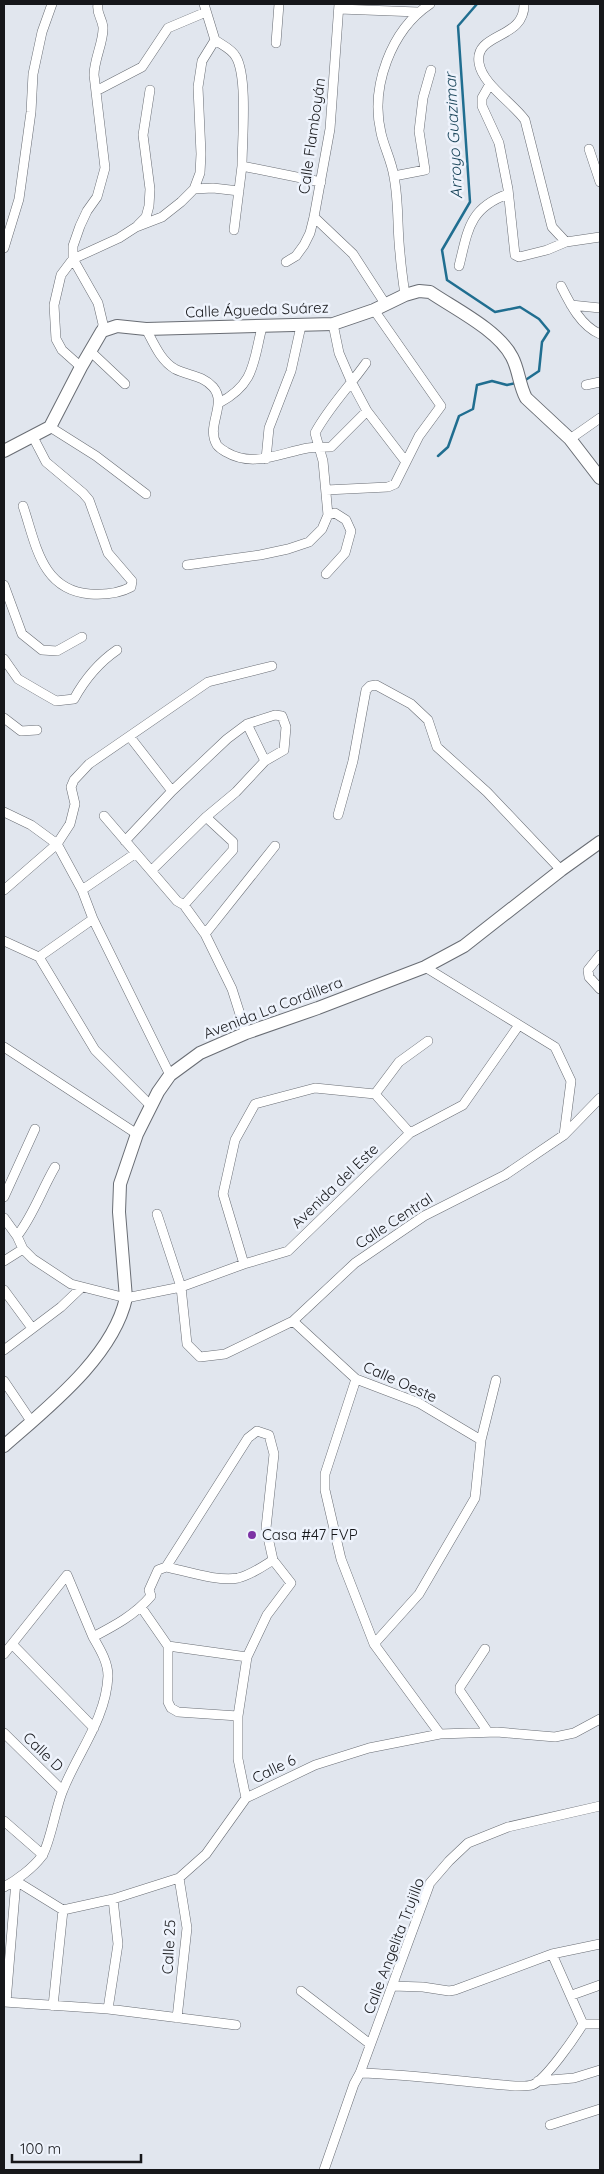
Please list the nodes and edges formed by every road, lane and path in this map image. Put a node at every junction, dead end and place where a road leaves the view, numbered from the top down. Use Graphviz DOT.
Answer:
graph roads {
  1 [pos="52,4"];
  2 [pos="105,4"];
  3 [pos="279,4"];
  4 [pos="430,4"];
  5 [pos="524,4"];
  6 [pos="339,6"];
  7 [pos="97,7"];
  8 [pos="205,8"];
  9 [pos="418,12"];
  10 [pos="215,40"];
  11 [pos="276,43"];
  12 [pos="431,70"];
  13 [pos="490,84"];
  14 [pos="150,90"];
  15 [pos="96,91"];
  16 [pos="589,149"];
  17 [pos="242,166"];
  18 [pos="394,176"];
  19 [pos="321,182"];
  20 [pos="600,182"];
  21 [pos="194,189"];
  22 [pos="238,191"];
  23 [pos="508,194"];
  24 [pos="314,216"];
  25 [pos="136,227"];
  26 [pos="234,230"];
  27 [pos="600,237"];
  28 [pos="566,242"];
  29 [pos="4,248"];
  30 [pos="73,259"];
  31 [pos="286,262"];
  32 [pos="459,266"];
  33 [pos="561,286"];
  34 [pos="405,295"];
  35 [pos="571,305"];
  36 [pos="380,307"];
  37 [pos="600,308"];
  38 [pos="333,324"];
  39 [pos="301,326"];
  40 [pos="262,328"];
  41 [pos="146,330"];
  42 [pos="102,331"];
  43 [pos="600,334"];
  44 [pos="90,351"];
  45 [pos="366,362"];
  46 [pos="80,367"];
  47 [pos="600,382"];
  48 [pos="352,383"];
  49 [pos="125,384"];
  50 [pos="586,385"];
  51 [pos="219,403"];
  52 [pos="367,411"];
  53 [pos="600,418"];
  54 [pos="50,427"];
  55 [pos="33,437"];
  56 [pos="570,438"];
  57 [pos="318,447"];
  58 [pos="4,451"];
  59 [pos="266,459"];
  60 [pos="406,462"];
  61 [pos="600,478"];
  62 [pos="326,490"];
  63 [pos="146,494"];
  64 [pos="23,506"];
  65 [pos="328,515"];
  66 [pos="187,565"];
  67 [pos="326,574"];
  68 [pos="4,585"];
  69 [pos="82,638"];
  70 [pos="117,650"];
  71 [pos="4,659"];
  72 [pos="272,666"];
  73 [pos="4,718"];
  74 [pos="247,724"];
  75 [pos="37,730"];
  76 [pos="130,738"];
  77 [pos="265,762"];
  78 [pos="172,791"];
  79 [pos="4,812"];
  80 [pos="338,815"];
  81 [pos="104,816"];
  82 [pos="206,817"];
  83 [pos="125,841"];
  84 [pos="600,842"];
  85 [pos="57,844"];
  86 [pos="275,846"];
  87 [pos="136,853"];
  88 [pos="152,870"];
  89 [pos="561,870"];
  90 [pos="4,890"];
  91 [pos="82,890"];
  92 [pos="184,905"];
  93 [pos="94,919"];
  94 [pos="205,934"];
  95 [pos="4,941"];
  96 [pos="600,955"];
  97 [pos="39,957"];
  98 [pos="425,967"];
  99 [pos="600,989"];
  100 [pos="519,1025"];
  101 [pos="246,1033"];
  102 [pos="428,1041"];
  103 [pos="4,1047"];
  104 [pos="170,1075"];
  105 [pos="375,1094"];
  106 [pos="600,1098"];
  107 [pos="151,1106"];
  108 [pos="35,1129"];
  109 [pos="410,1133"];
  110 [pos="137,1134"];
  111 [pos="564,1135"];
  112 [pos="55,1166"];
  113 [pos="4,1196"];
  114 [pos="157,1214"];
  115 [pos="4,1218"];
  116 [pos="17,1236"];
  117 [pos="23,1249"];
  118 [pos="4,1261"];
  119 [pos="244,1264"];
  120 [pos="82,1287"];
  121 [pos="181,1287"];
  122 [pos="4,1290"];
  123 [pos="126,1298"];
  124 [pos="293,1321"];
  125 [pos="32,1328"];
  126 [pos="4,1350"];
  127 [pos="356,1379"];
  128 [pos="496,1380"];
  129 [pos="4,1381"];
  130 [pos="31,1421"];
  131 [pos="481,1440"];
  132 [pos="4,1446"];
  133 [pos="273,1560"];
  134 [pos="166,1566"];
  135 [pos="141,1607"];
  136 [pos="93,1637"];
  137 [pos="12,1644"];
  138 [pos="374,1644"];
  139 [pos="168,1646"];
  140 [pos="485,1649"];
  141 [pos="4,1654"];
  142 [pos="247,1657"];
  143 [pos="238,1716"];
  144 [pos="600,1719"];
  145 [pos="94,1728"];
  146 [pos="488,1732"];
  147 [pos="4,1733"];
  148 [pos="440,1734"];
  149 [pos="62,1790"];
  150 [pos="246,1798"];
  151 [pos="600,1806"];
  152 [pos="4,1821"];
  153 [pos="43,1855"];
  154 [pos="179,1878"];
  155 [pos="16,1881"];
  156 [pos="4,1888"];
  157 [pos="113,1900"];
  158 [pos="63,1910"];
  159 [pos="600,1944"];
  160 [pos="552,1954"];
  161 [pos="392,1986"];
  162 [pos="600,1986"];
  163 [pos="301,1991"];
  164 [pos="572,1995"];
  165 [pos="5,2002"];
  166 [pos="53,2006"];
  167 [pos="108,2009"];
  168 [pos="177,2018"];
  169 [pos="583,2024"];
  170 [pos="600,2024"];
  171 [pos="236,2025"];
  172 [pos="370,2044"];
  173 [pos="600,2070"];
  174 [pos="360,2074"];
  175 [pos="538,2081"];
  176 [pos="600,2109"];
  177 [pos="550,2125"];
  178 [pos="324,2170"];
  1 -- 29 [label="street"];
  2 -- 7 [label="street"];
  3 -- 11 [label="street"];
  4 -- 9 [label="street"];
  5 -- 13 [label="street"];
  6 -- 9 [label="street"];
  6 -- 19 [label="street, Calle Flamboyán"];
  7 -- 15 [label="street"];
  8 -- 10 [label="street"];
  8 -- 15 [label="street"];
  9 -- 18 [label="street"];
  10 -- 17 [label="street"];
  10 -- 21 [label="street"];
  12 -- 18 [label="street"];
  13 -- 23 [label="street"];
  13 -- 28 [label="street"];
  14 -- 25 [label="street"];
  15 -- 30 [label="street"];
  16 -- 20 [label="street"];
  17 -- 19 [label="street"];
  17 -- 22 [label="street"];
  18 -- 34 [label="street"];
  19 -- 24 [label="street, Calle Flamboyán"];
  21 -- 22 [label="street"];
  21 -- 25 [label="street"];
  22 -- 26 [label="street"];
  23 -- 28 [label="street"];
  23 -- 32 [label="street"];
  24 -- 31 [label="street, Calle Flamboyán"];
  24 -- 36 [label="street"];
  25 -- 30 [label="street"];
  27 -- 28 [label="street"];
  30 -- 42 [label="street"];
  30 -- 46 [label="street"];
  33 -- 35 [label="street"];
  34 -- 36 [label="main road, Calle Águeda Suárez"];
  34 -- 56 [label="main road, Calle Águeda Suárez"];
  35 -- 37 [label="street"];
  35 -- 43 [label="street"];
  36 -- 38 [label="main road, Calle Águeda Suárez"];
  36 -- 60 [label="street"];
  38 -- 39 [label="main road, Calle Águeda Suárez"];
  38 -- 48 [label="street"];
  39 -- 40 [label="main road, Calle Águeda Suárez"];
  39 -- 59 [label="street"];
  40 -- 41 [label="main road, Calle Águeda Suárez"];
  40 -- 51 [label="street"];
  41 -- 42 [label="main road, Calle Águeda Suárez"];
  41 -- 51 [label="street"];
  42 -- 44 [label="main road"];
  44 -- 46 [label="main road"];
  44 -- 49 [label="street"];
  45 -- 48 [label="street"];
  46 -- 54 [label="main road"];
  47 -- 50 [label="street"];
  48 -- 52 [label="street"];
  48 -- 57 [label="street"];
  51 -- 59 [label="street"];
  52 -- 57 [label="street"];
  52 -- 60 [label="street"];
  53 -- 56 [label="street"];
  54 -- 55 [label="main road"];
  54 -- 63 [label="street"];
  55 -- 58 [label="main road"];
  55 -- 64 [label="street"];
  56 -- 61 [label="main road, Calle Águeda Suárez"];
  57 -- 59 [label="street"];
  57 -- 62 [label="street"];
  60 -- 62 [label="street"];
  62 -- 65 [label="street"];
  65 -- 66 [label="street"];
  65 -- 67 [label="street"];
  68 -- 69 [label="street"];
  70 -- 71 [label="street"];
  72 -- 76 [label="street"];
  73 -- 75 [label="street"];
  74 -- 77 [label="street"];
  74 -- 77 [label="street"];
  74 -- 78 [label="street"];
  76 -- 78 [label="street"];
  76 -- 85 [label="street"];
  77 -- 82 [label="street"];
  78 -- 83 [label="street"];
  79 -- 85 [label="street"];
  80 -- 89 [label="street"];
  81 -- 83 [label="street"];
  82 -- 88 [label="street"];
  82 -- 92 [label="street"];
  83 -- 87 [label="street"];
  84 -- 89 [label="main road, Avenida La Cordillera"];
  85 -- 90 [label="street"];
  85 -- 91 [label="street"];
  86 -- 94 [label="street"];
  87 -- 88 [label="street"];
  87 -- 91 [label="street"];
  88 -- 92 [label="street"];
  89 -- 98 [label="main road, Avenida La Cordillera"];
  91 -- 93 [label="street"];
  92 -- 94 [label="street"];
  93 -- 97 [label="street"];
  93 -- 104 [label="street"];
  94 -- 101 [label="street"];
  95 -- 97 [label="street"];
  96 -- 99 [label="street"];
  97 -- 107 [label="street"];
  98 -- 100 [label="street"];
  98 -- 101 [label="main road, Avenida La Cordillera"];
  100 -- 109 [label="street, Avenida del Este"];
  100 -- 111 [label="street"];
  101 -- 104 [label="main road, Avenida La Cordillera"];
  102 -- 105 [label="street"];
  103 -- 110 [label="street"];
  104 -- 107 [label="main road, Avenida La Cordillera"];
  105 -- 109 [label="street"];
  105 -- 119 [label="street"];
  106 -- 111 [label="street, Calle Central"];
  107 -- 110 [label="main road, Avenida La Cordillera"];
  108 -- 113 [label="street"];
  109 -- 119 [label="street, Avenida del Este"];
  110 -- 123 [label="main road, Avenida La Cordillera"];
  111 -- 124 [label="street, Calle Central"];
  112 -- 116 [label="street"];
  114 -- 121 [label="street"];
  115 -- 116 [label="street"];
  116 -- 117 [label="street"];
  117 -- 118 [label="street"];
  117 -- 120 [label="street"];
  119 -- 121 [label="street, Avenida del Este"];
  120 -- 123 [label="street"];
  120 -- 125 [label="street"];
  121 -- 123 [label="street, Avenida del Este"];
  121 -- 124 [label="street, Calle Central"];
  122 -- 125 [label="street"];
  123 -- 130 [label="main road, Avenida La Cordillera"];
  124 -- 127 [label="street, Calle Oeste"];
  125 -- 126 [label="street"];
  127 -- 131 [label="street, Calle Oeste"];
  127 -- 138 [label="street"];
  128 -- 131 [label="street"];
  129 -- 130 [label="street"];
  130 -- 132 [label="main road, Avenida La Cordillera"];
  131 -- 138 [label="street"];
  133 -- 134 [label="street"];
  133 -- 134 [label="street"];
  133 -- 142 [label="street"];
  134 -- 135 [label="street"];
  135 -- 136 [label="street"];
  135 -- 139 [label="street"];
  136 -- 137 [label="street"];
  136 -- 145 [label="street"];
  137 -- 141 [label="street"];
  137 -- 145 [label="street"];
  138 -- 148 [label="street"];
  139 -- 142 [label="street"];
  139 -- 143 [label="street"];
  140 -- 146 [label="street"];
  142 -- 143 [label="street"];
  143 -- 150 [label="street"];
  144 -- 146 [label="street, Calle 6"];
  145 -- 149 [label="street"];
  146 -- 148 [label="street, Calle 6"];
  147 -- 149 [label="street, Calle D"];
  148 -- 150 [label="street, Calle 6"];
  149 -- 153 [label="street"];
  150 -- 154 [label="street, Calle 6"];
  151 -- 161 [label="street, Calle Angelita Trujillo"];
  152 -- 153 [label="street"];
  153 -- 155 [label="street"];
  154 -- 157 [label="street, Calle 6"];
  154 -- 168 [label="street, Calle 25"];
  155 -- 156 [label="street"];
  155 -- 158 [label="street"];
  155 -- 165 [label="street"];
  157 -- 158 [label="street, Calle 6"];
  157 -- 167 [label="street"];
  158 -- 166 [label="street"];
  159 -- 160 [label="street"];
  160 -- 161 [label="street"];
  160 -- 164 [label="street"];
  161 -- 172 [label="street, Calle Angelita Trujillo"];
  162 -- 164 [label="street"];
  163 -- 172 [label="street"];
  164 -- 169 [label="street"];
  165 -- 166 [label="street"];
  166 -- 167 [label="street"];
  167 -- 168 [label="street"];
  168 -- 171 [label="street"];
  169 -- 170 [label="street"];
  169 -- 175 [label="street"];
  172 -- 174 [label="street, Calle Angelita Trujillo"];
  173 -- 175 [label="street"];
  174 -- 175 [label="street"];
  174 -- 178 [label="street, Calle Angelita Trujillo"];
  176 -- 177 [label="street"];
}
